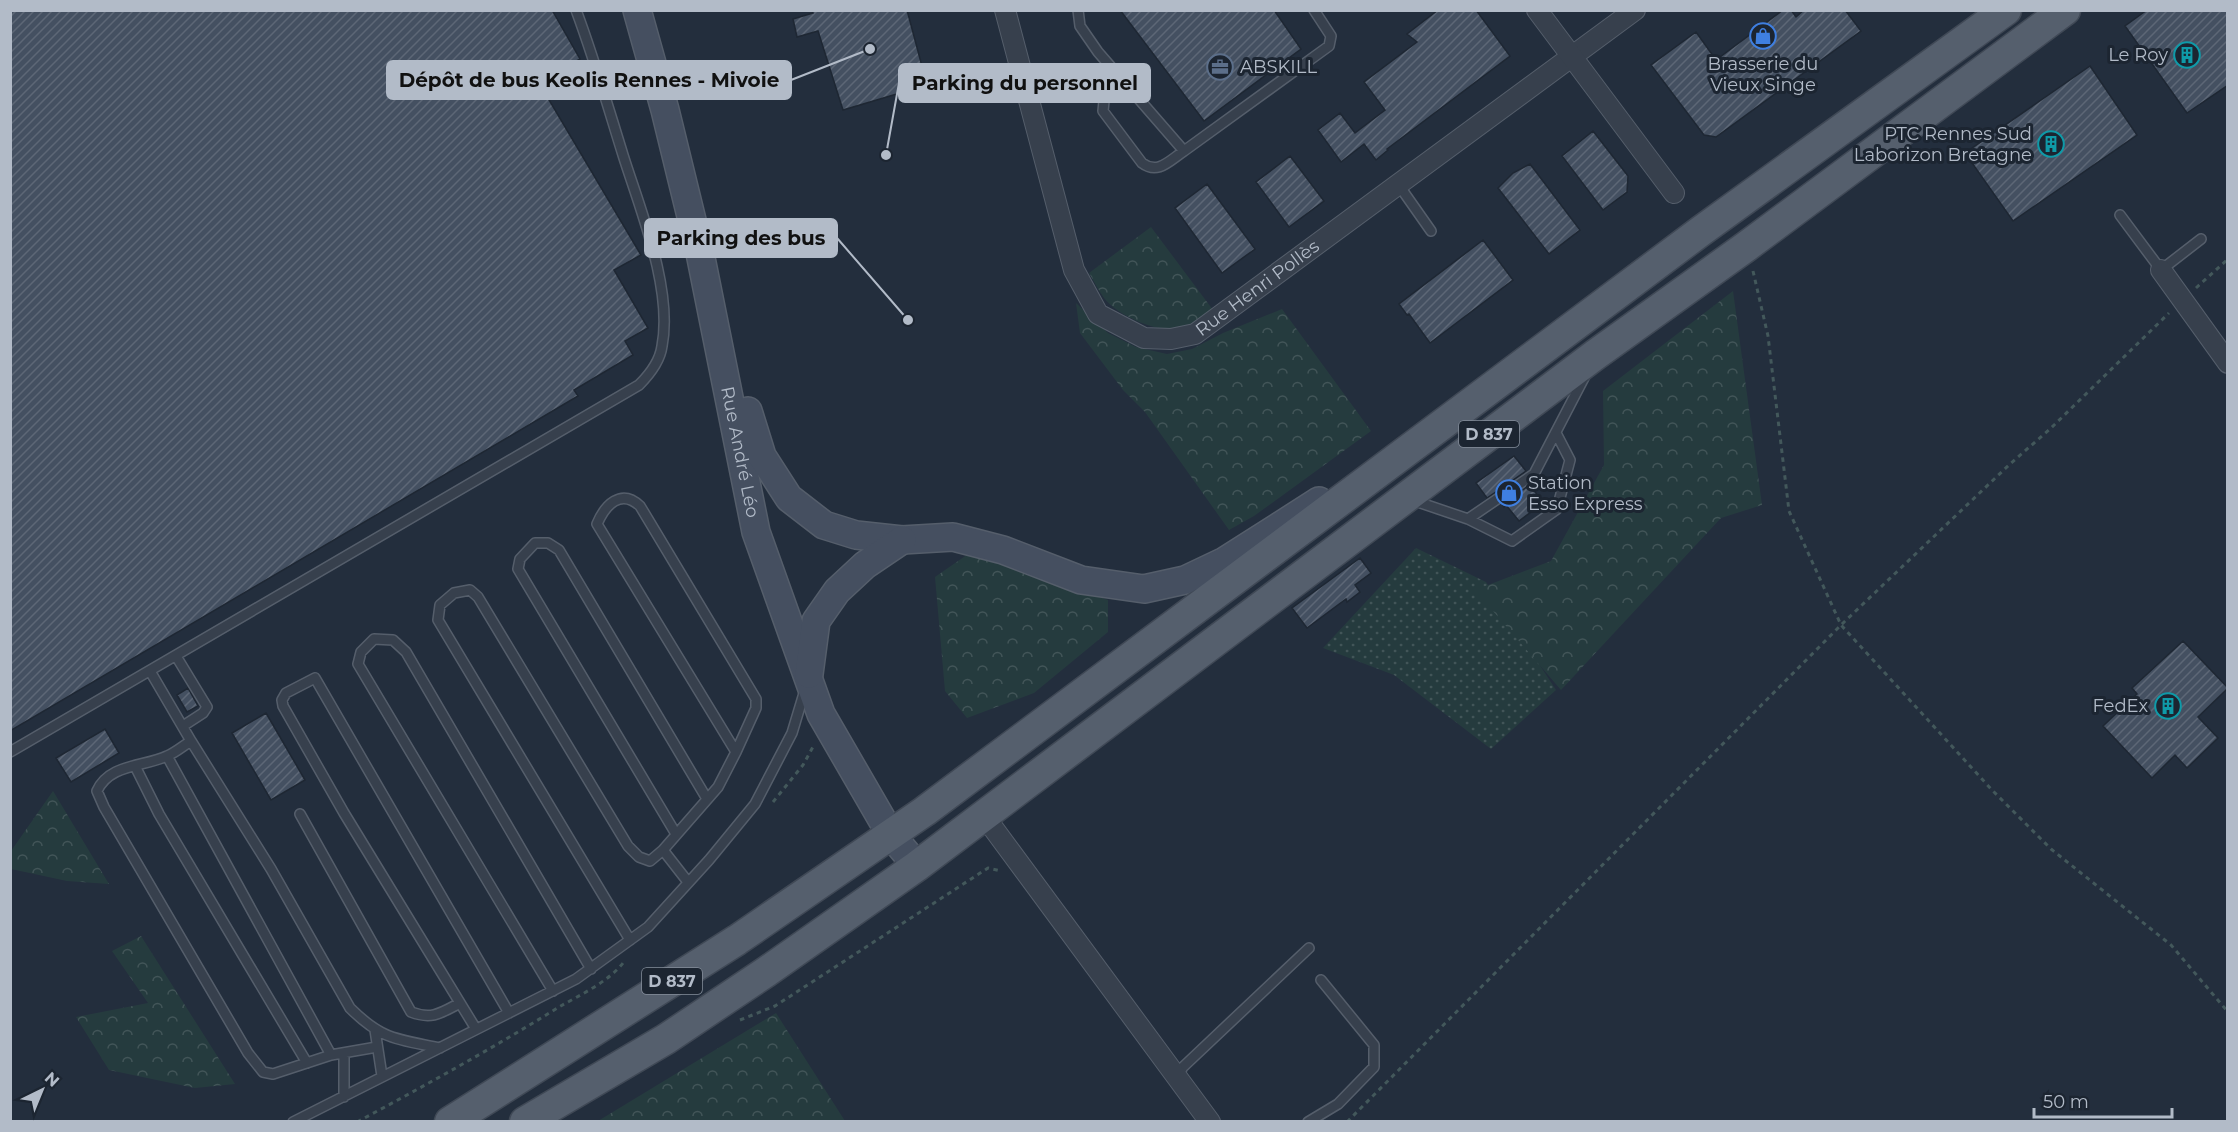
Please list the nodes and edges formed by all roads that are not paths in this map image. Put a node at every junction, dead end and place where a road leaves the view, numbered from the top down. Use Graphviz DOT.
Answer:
graph roads {
  1 [pos="576,10"];
  2 [pos="637,10"];
  3 [pos="1005,10"];
  4 [pos="1078,10"];
  5 [pos="1314,10"];
  6 [pos="1537,10"];
  7 [pos="1635,10"];
  8 [pos="2006,10"];
  9 [pos="2065,10"];
  10 [pos="1572,56"];
  11 [pos="1123,80"];
  12 [pos="1184,152"];
  13 [pos="1398,184"];
  14 [pos="1674,193"];
  15 [pos="2120,215"];
  16 [pos="1431,231"];
  17 [pos="2201,239"];
  18 [pos="2160,270"];
  19 [pos="1595,355"];
  20 [pos="722,357"];
  21 [pos="2228,363"];
  22 [pos="1556,433"];
  23 [pos="1362,486"];
  24 [pos="1404,498"];
  25 [pos="1468,519"];
  26 [pos="902,540"];
  27 [pos="176,656"];
  28 [pos="150,671"];
  29 [pos="808,681"];
  30 [pos="183,726"];
  31 [pos="191,741"];
  32 [pos="10,752"];
  33 [pos="736,753"];
  34 [pos="167,756"];
  35 [pos="135,766"];
  36 [pos="707,799"];
  37 [pos="300,814"];
  38 [pos="985,817"];
  39 [pos="676,834"];
  40 [pos="891,835"];
  41 [pos="663,850"];
  42 [pos="917,866"];
  43 [pos="688,882"];
  44 [pos="630,940"];
  45 [pos="1309,948"];
  46 [pos="591,969"];
  47 [pos="1321,980"];
  48 [pos="553,991"];
  49 [pos="460,1003"];
  50 [pos="509,1013"];
  51 [pos="476,1029"];
  52 [pos="375,1030"];
  53 [pos="377,1047"];
  54 [pos="440,1048"];
  55 [pos="344,1053"];
  56 [pos="331,1055"];
  57 [pos="307,1063"];
  58 [pos="382,1076"];
  59 [pos="1177,1077"];
  60 [pos="344,1097"];
  61 [pos="293,1122"];
  62 [pos="450,1122"];
  63 [pos="525,1122"];
  64 [pos="1210,1122"];
  65 [pos="1308,1122"];
  1 -- 27 [label="lane"];
  2 -- 20 [label="street, Rue André Léo"];
  3 -- 13 [label="street, Rue Henri Pollès"];
  4 -- 11 [label="lane"];
  5 -- 12 [label="lane"];
  6 -- 10 [label="street"];
  7 -- 10 [label="street, Rue Henri Pollès"];
  8 -- 23 [label="main road, D 837"];
  9 -- 19 [label="main road, D 837"];
  10 -- 13 [label="street, Rue Henri Pollès"];
  10 -- 14 [label="street"];
  11 -- 12 [label="lane"];
  11 -- 12 [label="lane"];
  13 -- 16 [label="lane"];
  15 -- 18 [label="lane"];
  17 -- 18 [label="lane"];
  18 -- 21 [label="street"];
  19 -- 22 [label="lane"];
  19 -- 24 [label="main road, D 837"];
  20 -- 26 [label="street"];
  20 -- 29 [label="street, Rue André Léo"];
  22 -- 25 [label="lane"];
  22 -- 25 [label="lane"];
  23 -- 26 [label="street"];
  23 -- 40 [label="main road, D 837"];
  24 -- 25 [label="lane"];
  24 -- 38 [label="main road, D 837"];
  26 -- 29 [label="street"];
  27 -- 28 [label="lane"];
  27 -- 30 [label="lane"];
  28 -- 30 [label="lane"];
  28 -- 32 [label="lane"];
  29 -- 40 [label="street, Rue André Léo"];
  29 -- 43 [label="lane"];
  30 -- 31 [label="lane"];
  31 -- 34 [label="lane"];
  31 -- 52 [label="lane"];
  33 -- 33 [label="lane"];
  33 -- 36 [label="lane"];
  34 -- 35 [label="lane"];
  34 -- 56 [label="lane"];
  35 -- 57 [label="lane"];
  35 -- 57 [label="lane"];
  36 -- 39 [label="lane"];
  36 -- 39 [label="lane"];
  37 -- 49 [label="lane"];
  38 -- 42 [label="main road, D 837"];
  38 -- 59 [label="street"];
  39 -- 41 [label="lane"];
  40 -- 42 [label="street, Rue André Léo"];
  40 -- 62 [label="main road, D 837"];
  41 -- 43 [label="lane"];
  41 -- 44 [label="lane"];
  42 -- 63 [label="main road, D 837"];
  43 -- 44 [label="lane"];
  44 -- 46 [label="lane"];
  45 -- 59 [label="lane"];
  46 -- 48 [label="lane"];
  46 -- 48 [label="lane"];
  47 -- 65 [label="lane"];
  48 -- 50 [label="lane"];
  49 -- 50 [label="lane"];
  49 -- 51 [label="lane"];
  50 -- 51 [label="lane"];
  51 -- 54 [label="lane"];
  52 -- 53 [label="lane"];
  52 -- 54 [label="lane"];
  53 -- 55 [label="lane"];
  53 -- 58 [label="lane"];
  54 -- 58 [label="lane"];
  55 -- 56 [label="lane"];
  55 -- 60 [label="lane"];
  56 -- 57 [label="lane"];
  58 -- 60 [label="lane"];
  59 -- 64 [label="street"];
  60 -- 61 [label="lane"];
}
